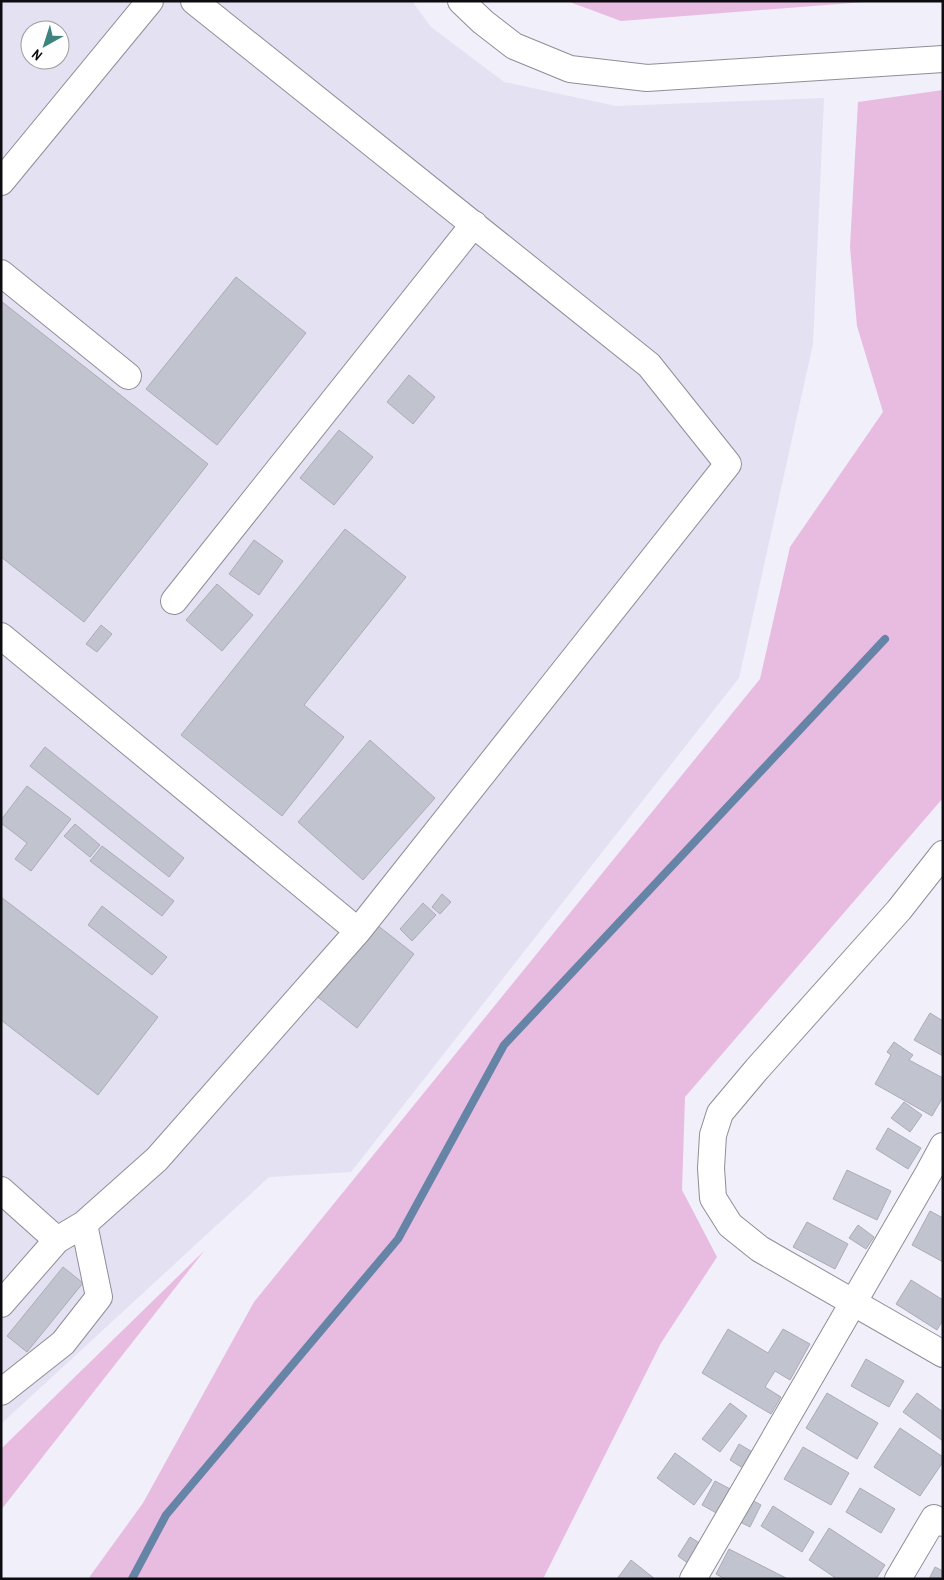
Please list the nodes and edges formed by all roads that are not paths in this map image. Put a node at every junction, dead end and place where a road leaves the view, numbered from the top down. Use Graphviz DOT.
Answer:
graph roads {
  1 [pos="150,1"];
  2 [pos="194,1"];
  3 [pos="462,1"];
  4 [pos="943,59"];
  5 [pos="1,182"];
  6 [pos="474,224"];
  7 [pos="1,273"];
  8 [pos="128,376"];
  9 [pos="174,601"];
  10 [pos="4,643"];
  11 [pos="943,854"];
  12 [pos="358,931"];
  13 [pos="943,1146"];
  14 [pos="936,1176"];
  15 [pos="1,1190"];
  16 [pos="84,1224"];
  17 [pos="57,1240"];
  18 [pos="853,1303"];
  19 [pos="1,1304"];
  20 [pos="943,1354"];
  21 [pos="1,1392"];
  22 [pos="940,1515"];
  23 [pos="693,1579"];
  24 [pos="898,1579"];
  1 -- 5 [label="street"];
  2 -- 6 [label="street"];
  3 -- 4 [label="street"];
  6 -- 9 [label="street"];
  6 -- 12 [label="street"];
  7 -- 8 [label="street"];
  10 -- 12 [label="street"];
  11 -- 18 [label="street"];
  12 -- 16 [label="street"];
  13 -- 14 [label="street"];
  14 -- 18 [label="street"];
  15 -- 17 [label="street"];
  16 -- 17 [label="street"];
  16 -- 21 [label="street"];
  17 -- 19 [label="street"];
  18 -- 20 [label="street"];
  18 -- 23 [label="street"];
  22 -- 24 [label="street"];
}
